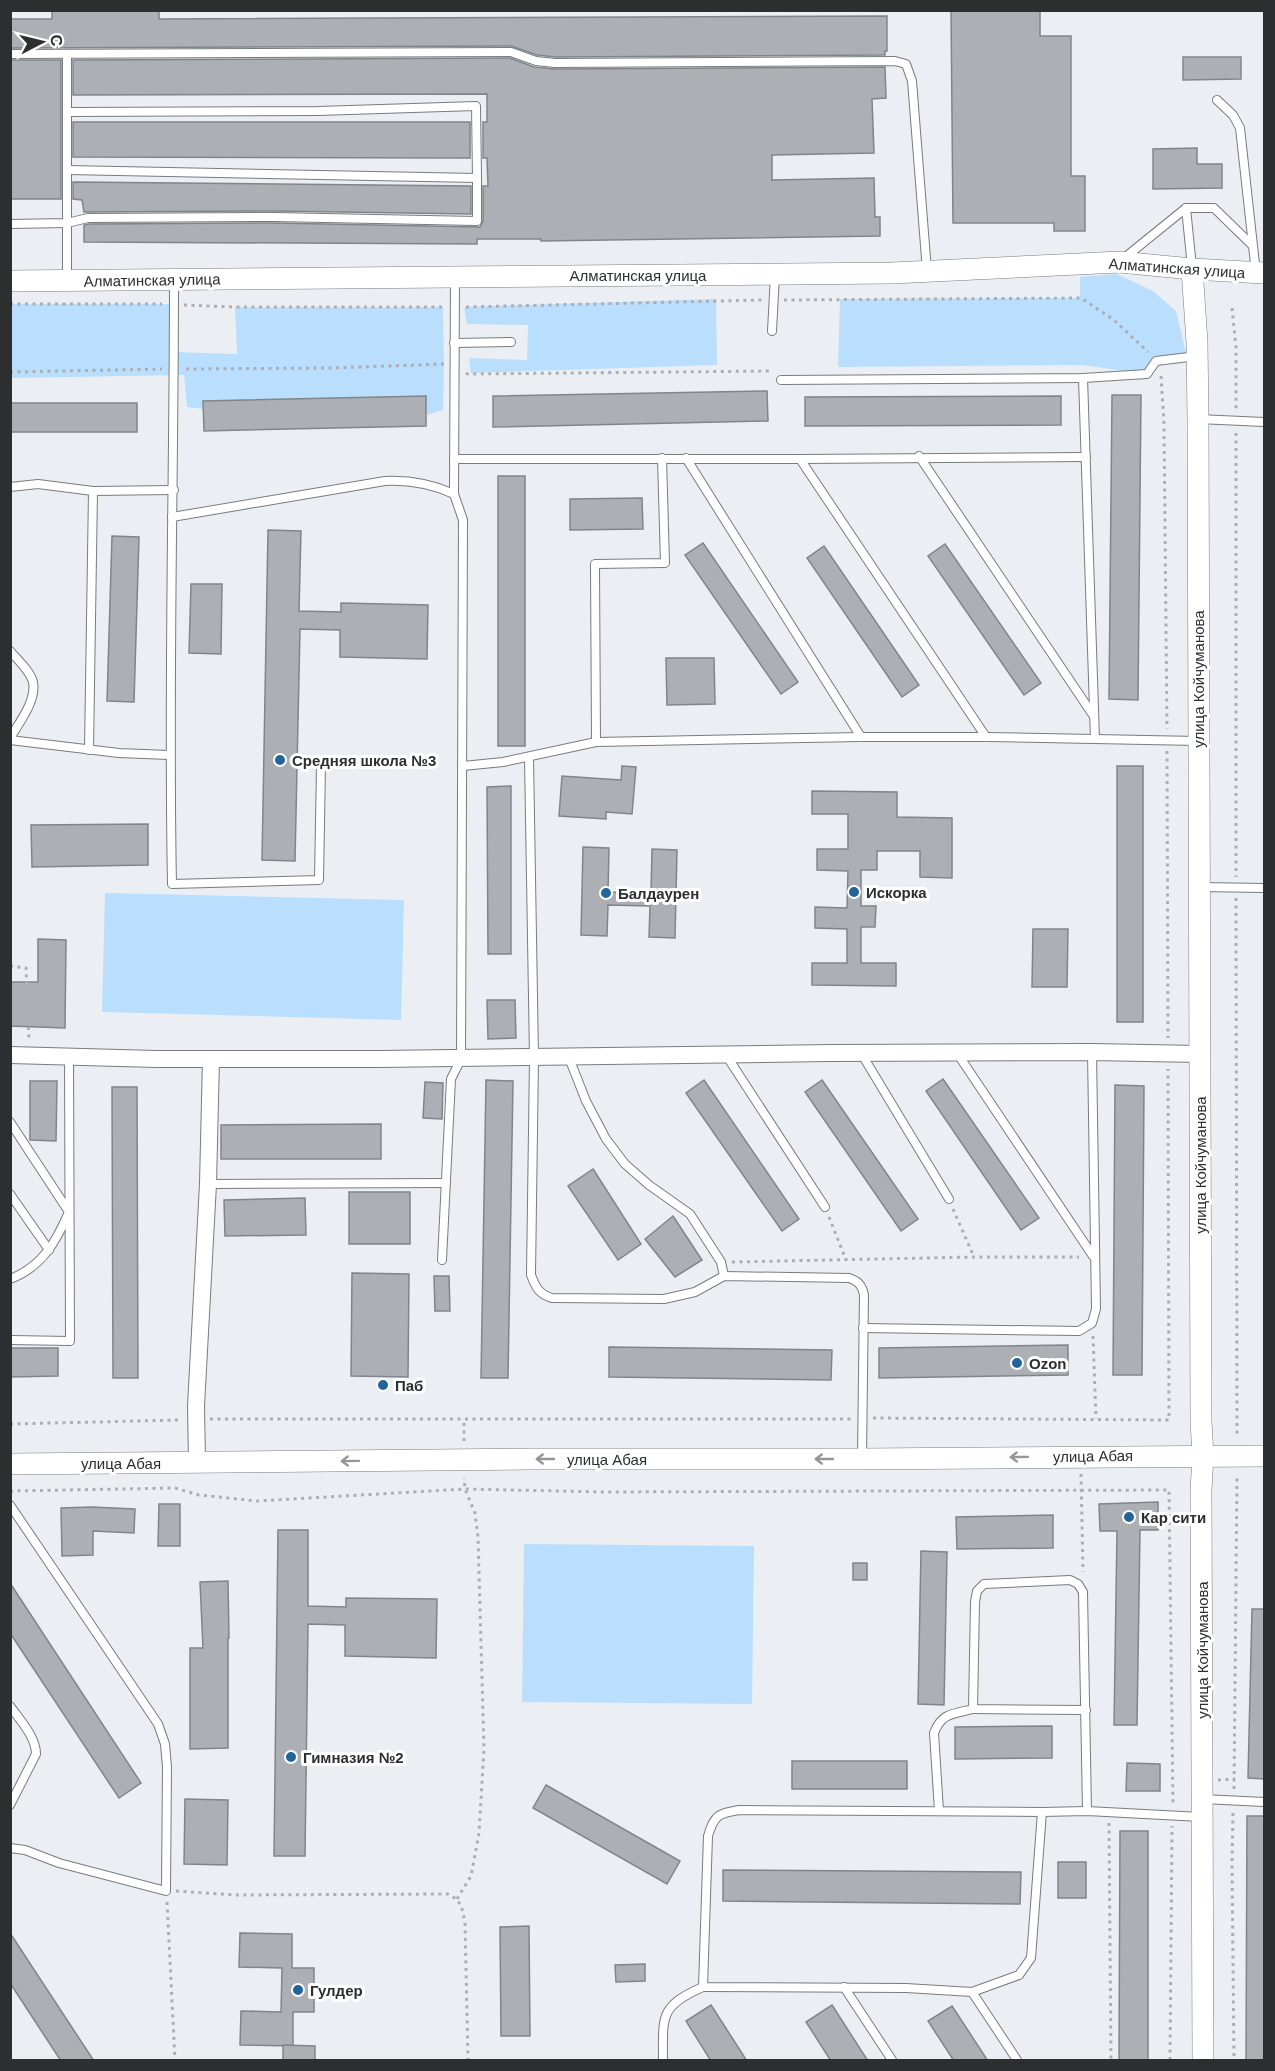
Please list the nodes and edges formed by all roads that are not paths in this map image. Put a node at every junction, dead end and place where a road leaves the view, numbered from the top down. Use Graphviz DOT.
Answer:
graph roads {
  1 [pos="10,54"];
  2 [pos="67,54"];
  3 [pos="1217,100"];
  4 [pos="67,112"];
  5 [pos="67,170"];
  6 [pos="477,178"];
  7 [pos="1186,208"];
  8 [pos="67,223"];
  9 [pos="10,224"];
  10 [pos="1253,247"];
  11 [pos="1120,262"];
  12 [pos="1192,269"];
  13 [pos="927,271"];
  14 [pos="1260,273"];
  15 [pos="775,274"];
  16 [pos="455,276"];
  17 [pos="174,279"];
  18 [pos="67,280"];
  19 [pos="10,281"];
  20 [pos="772,332"];
  21 [pos="511,342"];
  22 [pos="454,343"];
  23 [pos="1197,356"];
  24 [pos="779,376"];
  25 [pos="1083,378"];
  26 [pos="1198,419"];
  27 [pos="1264,422"];
  28 [pos="919,456"];
  29 [pos="1086,457"];
  30 [pos="662,458"];
  31 [pos="686,458"];
  32 [pos="454,459"];
  33 [pos="800,459"];
  34 [pos="10,487"];
  35 [pos="174,490"];
  36 [pos="93,491"];
  37 [pos="454,494"];
  38 [pos="172,518"];
  39 [pos="10,651"];
  40 [pos="1093,715"];
  41 [pos="861,737"];
  42 [pos="986,737"];
  43 [pos="10,739"];
  44 [pos="1095,739"];
  45 [pos="1199,741"];
  46 [pos="596,742"];
  47 [pos="89,750"];
  48 [pos="169,755"];
  49 [pos="529,757"];
  50 [pos="321,765"];
  51 [pos="463,766"];
  52 [pos="1199,887"];
  53 [pos="1264,888"];
  54 [pos="860,1052"];
  55 [pos="957,1052"];
  56 [pos="1092,1052"];
  57 [pos="1200,1054"];
  58 [pos="10,1055"];
  59 [pos="69,1055"];
  60 [pos="725,1055"];
  61 [pos="534,1058"];
  62 [pos="569,1058"];
  63 [pos="211,1059"];
  64 [pos="461,1059"];
  65 [pos="10,1122"];
  66 [pos="446,1183"];
  67 [pos="208,1184"];
  68 [pos="10,1194"];
  69 [pos="949,1199"];
  70 [pos="825,1207"];
  71 [pos="69,1212"];
  72 [pos="49,1250"];
  73 [pos="1094,1258"];
  74 [pos="442,1260"];
  75 [pos="724,1276"];
  76 [pos="10,1279"];
  77 [pos="862,1328"];
  78 [pos="10,1340"];
  79 [pos="1203,1456"];
  80 [pos="1264,1456"];
  81 [pos="862,1459"];
  82 [pos="197,1463"];
  83 [pos="10,1464"];
  84 [pos="10,1505"];
  85 [pos="10,1706"];
  86 [pos="973,1709"];
  87 [pos="1086,1710"];
  88 [pos="1264,1802"];
  89 [pos="10,1805"];
  90 [pos="1202,1808"];
  91 [pos="939,1811"];
  92 [pos="1087,1811"];
  93 [pos="1042,1812"];
  94 [pos="10,1848"];
  95 [pos="703,1987"];
  96 [pos="844,1987"];
  97 [pos="972,1992"];
  98 [pos="663,2061"];
  99 [pos="892,2061"];
  100 [pos="1017,2061"];
  101 [pos="1203,2061"];
  1 -- 2 [label="lane"];
  2 -- 4 [label="lane"];
  2 -- 13 [label="lane"];
  3 -- 10 [label="lane"];
  4 -- 5 [label="lane"];
  4 -- 6 [label="lane"];
  5 -- 6 [label="lane"];
  5 -- 8 [label="lane"];
  6 -- 8 [label="lane"];
  7 -- 10 [label="lane"];
  7 -- 11 [label="lane"];
  7 -- 12 [label="lane"];
  8 -- 9 [label="lane"];
  8 -- 18 [label="lane"];
  10 -- 14 [label="lane"];
  11 -- 12 [label="street, Алматинская улица"];
  11 -- 13 [label="street, Алматинская улица"];
  12 -- 14 [label="street, Алматинская улица"];
  12 -- 23 [label="street, улица Койчуманова"];
  13 -- 15 [label="street, Алматинская улица"];
  15 -- 16 [label="street, Алматинская улица"];
  15 -- 20 [label="lane"];
  16 -- 17 [label="street, Алматинская улица"];
  16 -- 22 [label="lane"];
  17 -- 18 [label="street, Алматинская улица"];
  17 -- 35 [label="lane"];
  18 -- 19 [label="street, Алматинская улица"];
  21 -- 22 [label="lane"];
  22 -- 32 [label="lane"];
  23 -- 25 [label="lane"];
  23 -- 26 [label="street, улица Койчуманова"];
  24 -- 25 [label="lane"];
  25 -- 29 [label="lane"];
  26 -- 27 [label="lane"];
  26 -- 45 [label="street, улица Койчуманова"];
  28 -- 29 [label="lane"];
  28 -- 33 [label="lane"];
  28 -- 40 [label="lane"];
  29 -- 40 [label="lane"];
  30 -- 31 [label="lane"];
  30 -- 32 [label="lane"];
  30 -- 46 [label="lane"];
  31 -- 33 [label="lane"];
  31 -- 41 [label="lane"];
  32 -- 37 [label="lane"];
  33 -- 42 [label="lane"];
  34 -- 36 [label="lane"];
  35 -- 36 [label="lane"];
  35 -- 38 [label="lane"];
  36 -- 47 [label="lane"];
  37 -- 38 [label="lane"];
  37 -- 51 [label="lane"];
  38 -- 48 [label="lane"];
  39 -- 43 [label="lane"];
  40 -- 44 [label="lane"];
  41 -- 42 [label="lane"];
  41 -- 46 [label="lane"];
  42 -- 44 [label="lane"];
  43 -- 47 [label="lane"];
  44 -- 45 [label="lane"];
  45 -- 52 [label="street, улица Койчуманова"];
  46 -- 49 [label="lane"];
  47 -- 48 [label="lane"];
  48 -- 50 [label="lane"];
  49 -- 51 [label="lane"];
  49 -- 61 [label="lane"];
  51 -- 64 [label="lane"];
  52 -- 53 [label="lane"];
  52 -- 57 [label="street, улица Койчуманова"];
  54 -- 55 [label="street"];
  54 -- 60 [label="street"];
  54 -- 69 [label="lane"];
  55 -- 56 [label="street"];
  55 -- 73 [label="lane"];
  56 -- 57 [label="street"];
  56 -- 73 [label="lane"];
  57 -- 79 [label="street, улица Койчуманова"];
  58 -- 59 [label="street"];
  59 -- 63 [label="street"];
  59 -- 71 [label="lane"];
  60 -- 62 [label="street"];
  60 -- 70 [label="lane"];
  61 -- 62 [label="street"];
  61 -- 64 [label="street"];
  61 -- 75 [label="lane"];
  62 -- 75 [label="lane"];
  63 -- 64 [label="street"];
  63 -- 67 [label="street"];
  64 -- 66 [label="lane"];
  65 -- 71 [label="lane"];
  66 -- 67 [label="lane"];
  66 -- 74 [label="lane"];
  67 -- 82 [label="street"];
  68 -- 72 [label="lane"];
  71 -- 72 [label="lane"];
  71 -- 78 [label="lane"];
  72 -- 76 [label="lane"];
  73 -- 77 [label="lane"];
  75 -- 77 [label="lane"];
  77 -- 81 [label="lane"];
  79 -- 80 [label="street, улица Абая"];
  79 -- 81 [label="street, улица Абая, one-way"];
  79 -- 90 [label="street, улица Койчуманова"];
  81 -- 82 [label="street, улица Абая, one-way"];
  82 -- 83 [label="street, улица Абая"];
  84 -- 94 [label="lane"];
  85 -- 89 [label="lane"];
  86 -- 87 [label="lane"];
  86 -- 87 [label="lane"];
  86 -- 91 [label="lane"];
  87 -- 92 [label="lane"];
  88 -- 90 [label="lane"];
  90 -- 92 [label="lane"];
  90 -- 101 [label="street, улица Койчуманова"];
  91 -- 93 [label="lane"];
  91 -- 95 [label="lane"];
  92 -- 93 [label="lane"];
  93 -- 97 [label="lane"];
  95 -- 96 [label="lane"];
  95 -- 98 [label="lane"];
  96 -- 97 [label="lane"];
  96 -- 99 [label="lane"];
  97 -- 100 [label="lane"];
}
